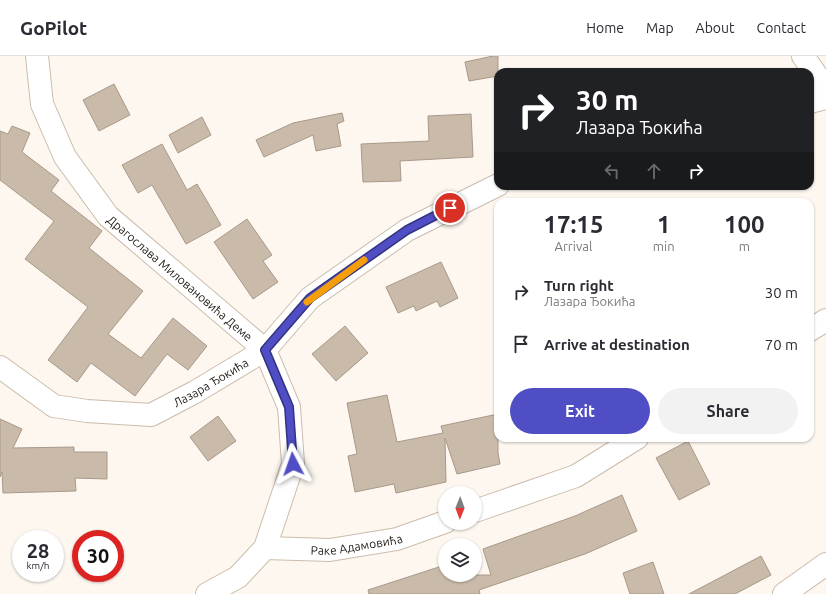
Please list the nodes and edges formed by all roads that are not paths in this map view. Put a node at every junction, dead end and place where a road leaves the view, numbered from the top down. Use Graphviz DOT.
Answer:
graph roads {
  1 [pos="37,56"];
  2 [pos="803,56"];
  3 [pos="811,68"];
  4 [pos="814,72"];
  5 [pos="826,89"];
  6 [pos="826,98"];
  7 [pos="814,101"];
  8 [pos="494,187"];
  9 [pos="826,320"];
  10 [pos="814,328"];
  11 [pos="265,350"];
  12 [pos="0,367"];
  13 [pos="631,442"];
  14 [pos="482,510"];
  15 [pos="438,524"];
  16 [pos="265,548"];
  17 [pos="826,564"];
  18 [pos="207,594"];
  19 [pos="784,594"];
  1 -- 11 [label="street, Драгослава Миловановића Деме"];
  2 -- 3 [label="street"];
  4 -- 5 [label="street"];
  6 -- 7 [label="street"];
  8 -- 11 [label="street, Лазара Ђокића"];
  9 -- 10 [label="street"];
  11 -- 12 [label="street, Лазара Ђокића"];
  11 -- 16 [label="street, Драгослава Миловановића Деме"];
  13 -- 14 [label="street"];
  15 -- 16 [label="street, Раке Адамовића"];
  16 -- 18 [label="street, Драгослава Миловановића Деме"];
  17 -- 19 [label="street"];
}
